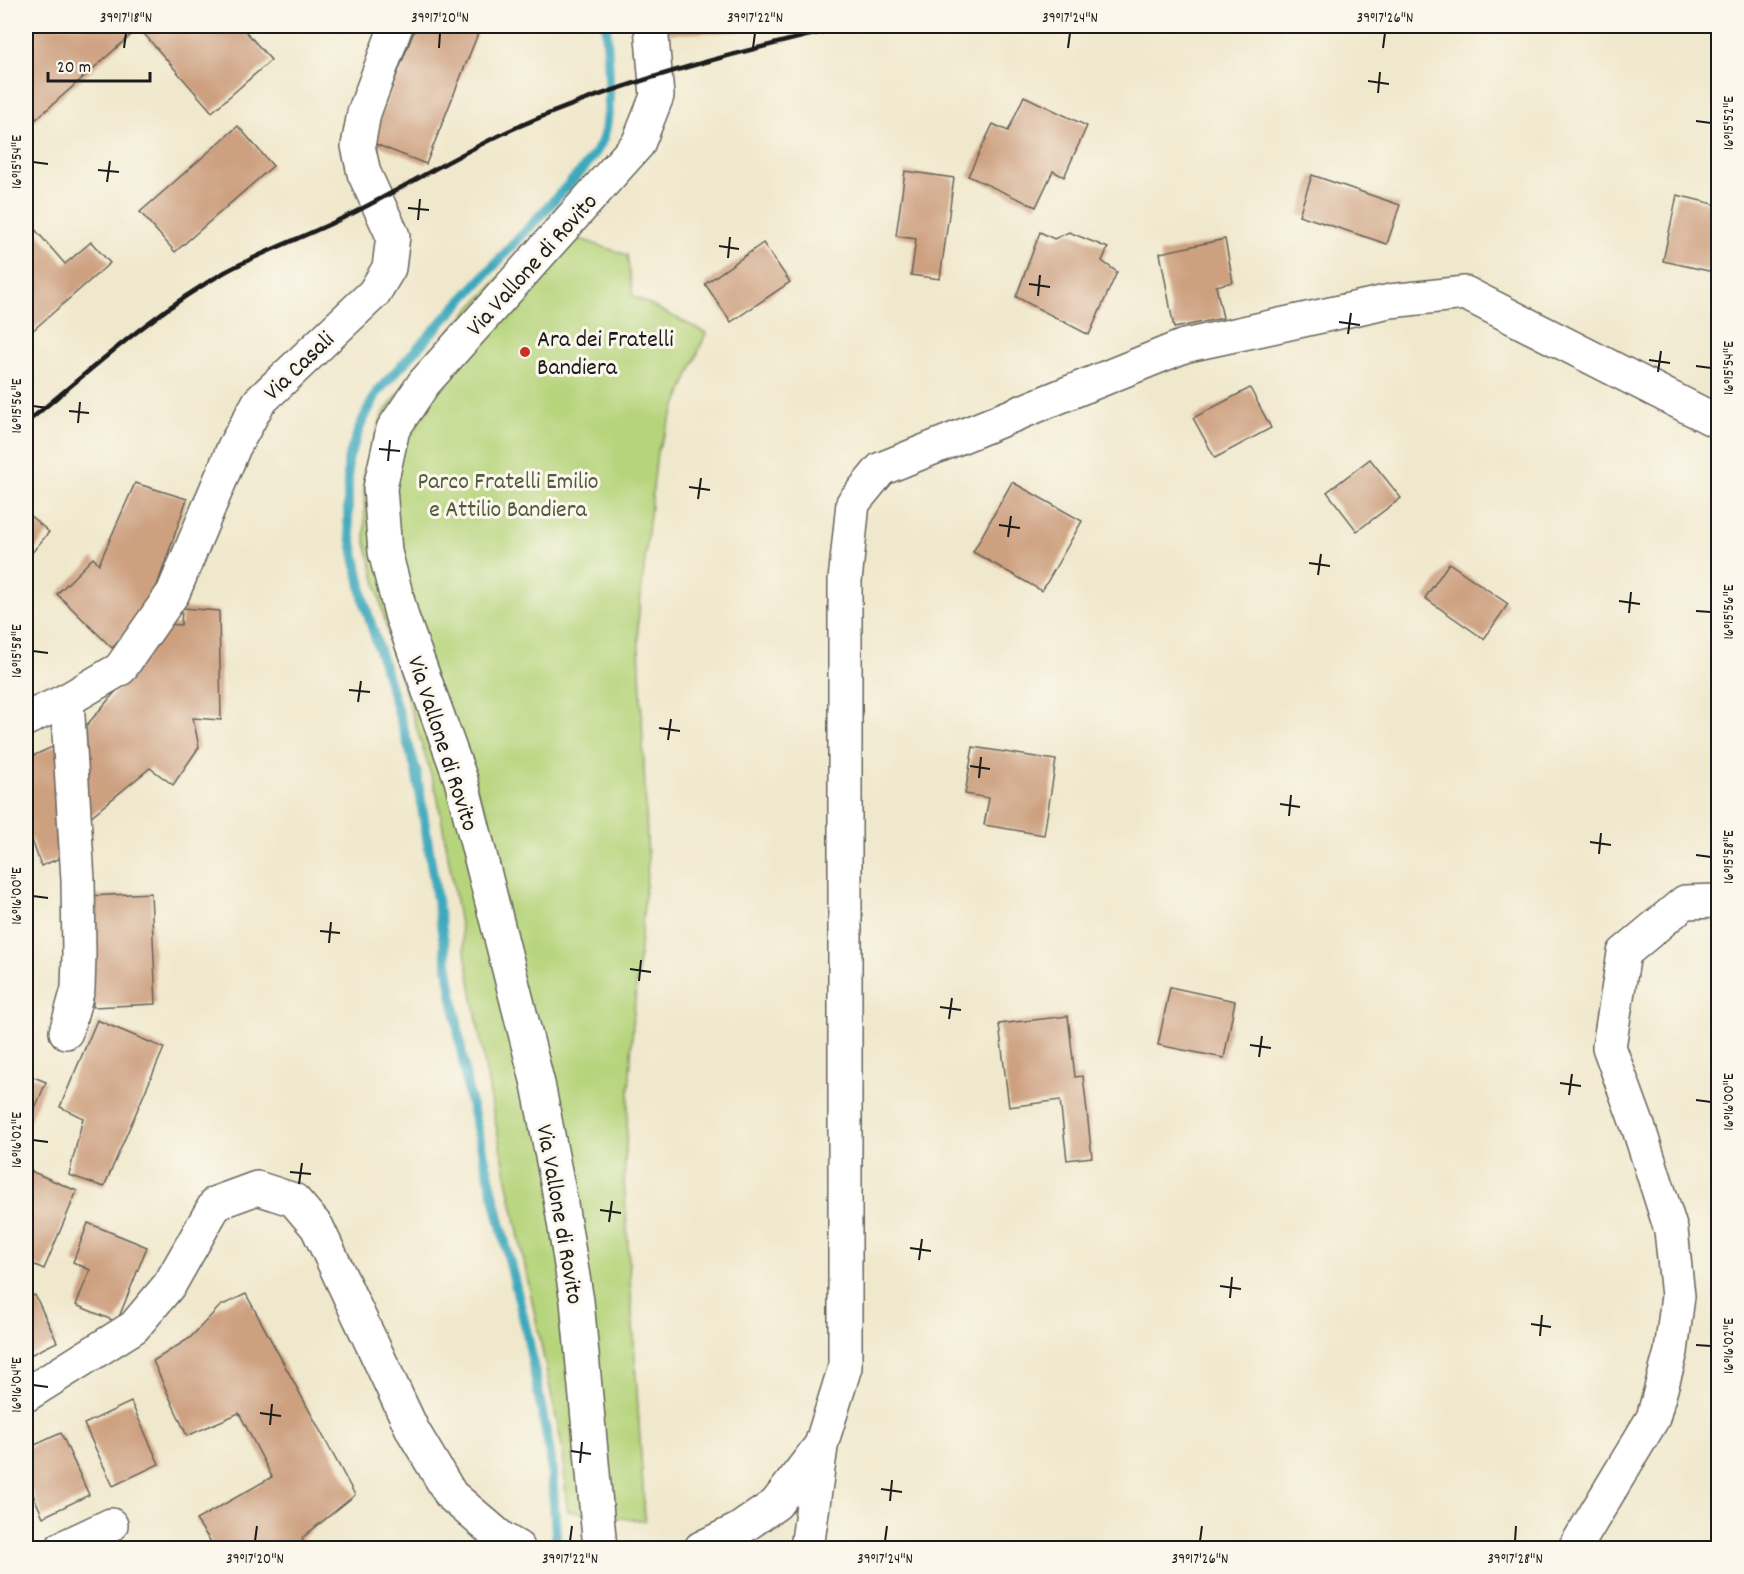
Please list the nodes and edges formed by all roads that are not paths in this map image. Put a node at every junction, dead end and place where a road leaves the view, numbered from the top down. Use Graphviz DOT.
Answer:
graph roads {
  1 [pos="396,26"];
  2 [pos="651,26"];
  3 [pos="1719,422"];
  4 [pos="67,700"];
  5 [pos="26,719"];
  6 [pos="1719,901"];
  7 [pos="66,1032"];
  8 [pos="26,1395"];
  9 [pos="821,1445"];
  10 [pos="111,1525"];
  11 [pos="62,1548"];
  12 [pos="518,1548"];
  13 [pos="600,1548"];
  14 [pos="701,1548"];
  15 [pos="807,1548"];
  16 [pos="1575,1548"];
  1 -- 4 [label="street, Via Casali"];
  2 -- 13 [label="street, Via Vallone di Rovito"];
  3 -- 9 [label="street"];
  4 -- 5 [label="street, Via Casali"];
  4 -- 7 [label="street"];
  6 -- 16 [label="street"];
  8 -- 12 [label="street"];
  9 -- 14 [label="street"];
  9 -- 15 [label="street"];
  10 -- 11 [label="street"];
}
